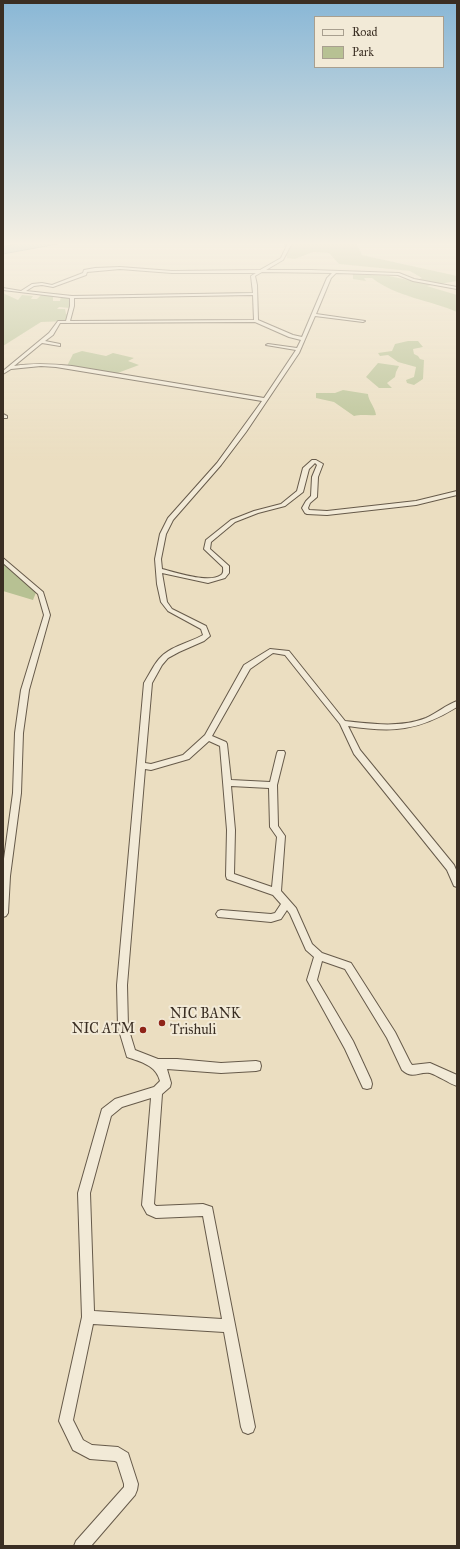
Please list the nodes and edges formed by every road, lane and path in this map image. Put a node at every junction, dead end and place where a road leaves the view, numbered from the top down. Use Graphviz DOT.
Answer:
graph roads {
  1 [pos="69,315"];
  2 [pos="256,315"];
  3 [pos="314,315"];
  4 [pos="316,315"];
  5 [pos="256,321"];
  6 [pos="363,321"];
  7 [pos="68,322"];
  8 [pos="303,339"];
  9 [pos="42,342"];
  10 [pos="268,344"];
  11 [pos="58,345"];
  12 [pos="298,349"];
  13 [pos="9,369"];
  14 [pos="3,373"];
  15 [pos="264,400"];
  16 [pos="457,493"];
  17 [pos="3,560"];
  18 [pos="159,570"];
  19 [pos="457,704"];
  20 [pos="343,723"];
  21 [pos="208,737"];
  22 [pos="281,754"];
  23 [pos="140,765"];
  24 [pos="226,783"];
  25 [pos="272,785"];
  26 [pos="454,868"];
  27 [pos="457,883"];
  28 [pos="276,892"];
  29 [pos="286,903"];
  30 [pos="3,913"];
  31 [pos="221,914"];
  32 [pos="320,956"];
  33 [pos="158,1064"];
  34 [pos="256,1066"];
  35 [pos="457,1081"];
  36 [pos="367,1084"];
  37 [pos="158,1091"];
  38 [pos="88,1317"];
  39 [pos="229,1326"];
  40 [pos="248,1427"];
  41 [pos="81,1546"];
  1 -- 7 [label="street"];
  2 -- 5 [label="street"];
  3 -- 8 [label="street"];
  4 -- 6 [label="street"];
  5 -- 7 [label="street"];
  5 -- 8 [label="street"];
  7 -- 9 [label="street"];
  8 -- 12 [label="street"];
  9 -- 11 [label="street"];
  9 -- 13 [label="street"];
  10 -- 12 [label="street"];
  12 -- 15 [label="street"];
  13 -- 14 [label="street"];
  13 -- 15 [label="street"];
  15 -- 18 [label="street"];
  16 -- 18 [label="street"];
  17 -- 30 [label="street"];
  18 -- 23 [label="street"];
  19 -- 20 [label="street"];
  20 -- 21 [label="street"];
  20 -- 26 [label="street"];
  21 -- 23 [label="street"];
  21 -- 24 [label="street"];
  22 -- 25 [label="street"];
  23 -- 33 [label="street"];
  24 -- 25 [label="street"];
  24 -- 28 [label="street"];
  25 -- 28 [label="street"];
  26 -- 27 [label="street"];
  28 -- 29 [label="street"];
  29 -- 31 [label="street"];
  29 -- 32 [label="street"];
  32 -- 35 [label="street"];
  32 -- 36 [label="street"];
  33 -- 34 [label="street"];
  33 -- 37 [label="street"];
  37 -- 38 [label="street"];
  37 -- 39 [label="street"];
  38 -- 39 [label="street"];
  38 -- 41 [label="street"];
  39 -- 40 [label="street"];
}
